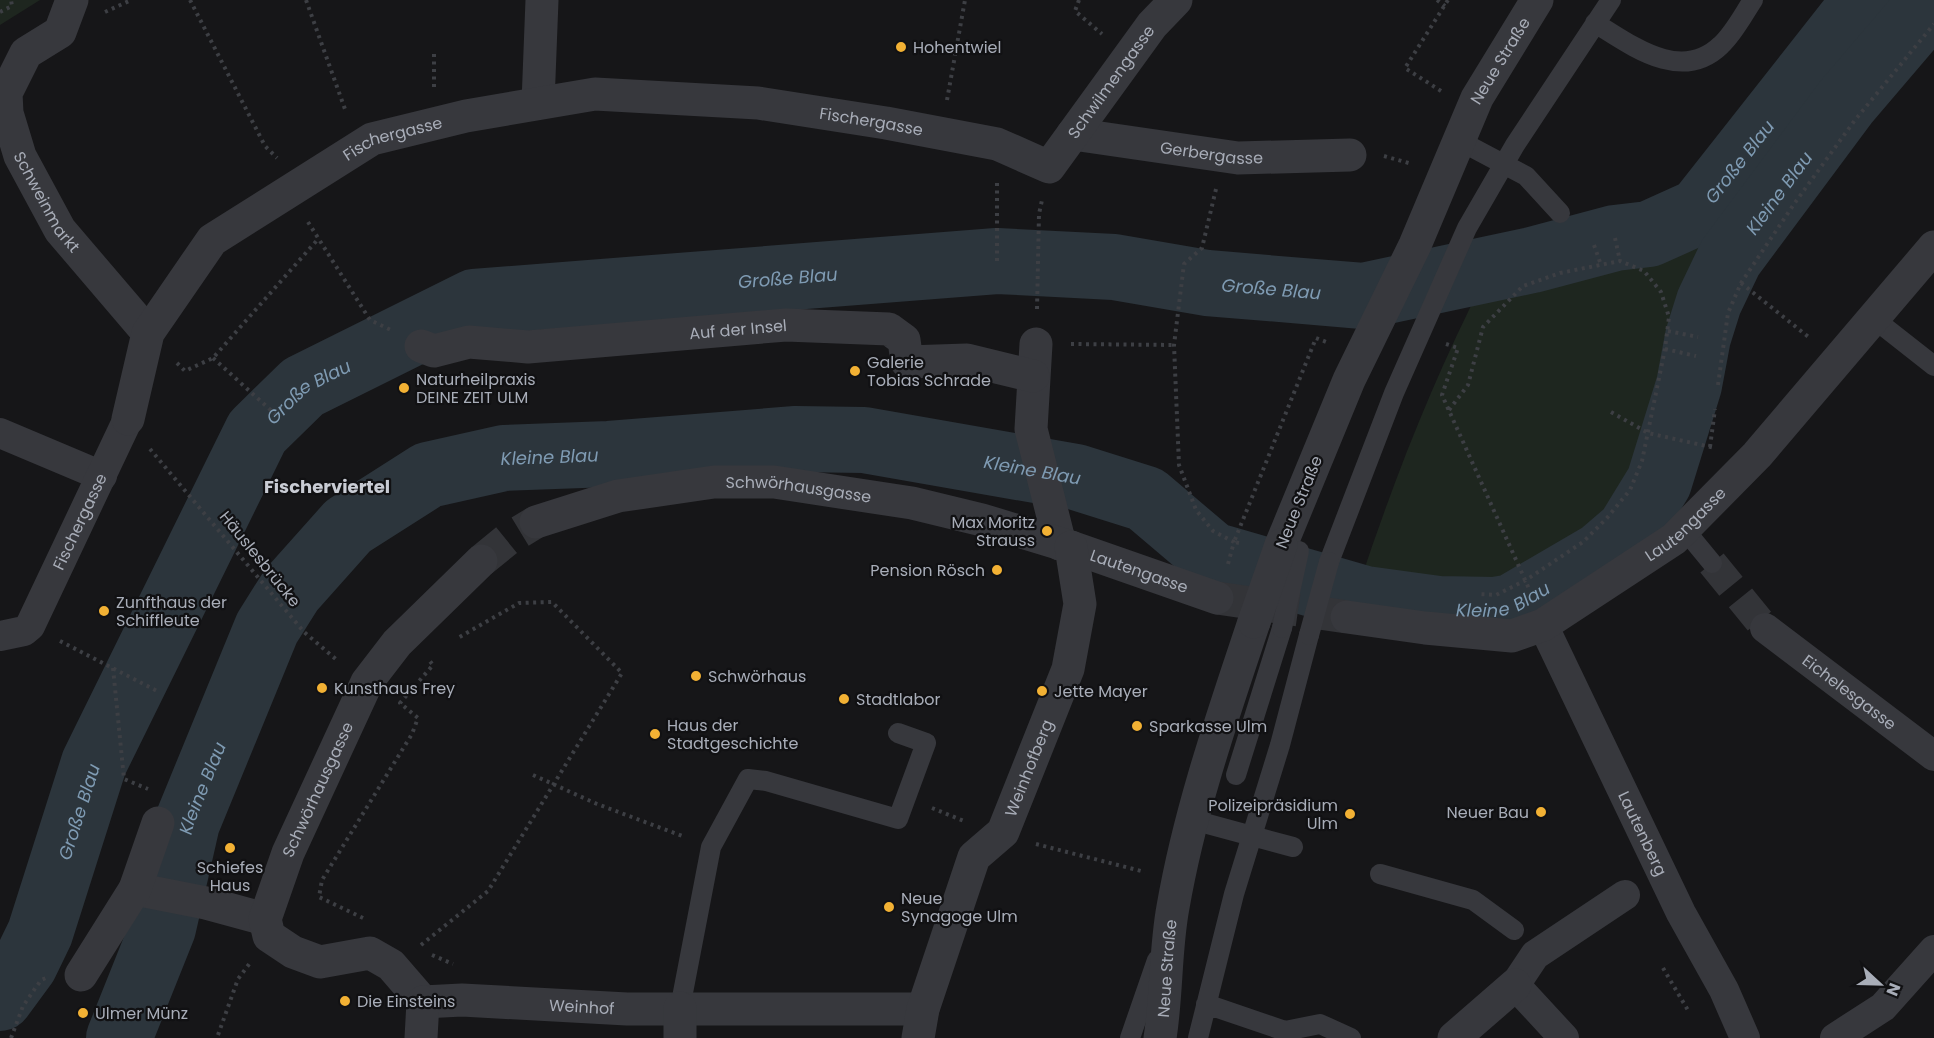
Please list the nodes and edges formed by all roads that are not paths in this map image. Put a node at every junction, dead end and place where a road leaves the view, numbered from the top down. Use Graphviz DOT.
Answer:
graph roads {
  1 [pos="72,0"];
  2 [pos="542,0"];
  3 [pos="1537,0"];
  4 [pos="1611,0"];
  5 [pos="1753,0"];
  6 [pos="1171,2"];
  7 [pos="1595,23"];
  8 [pos="538,103"];
  9 [pos="1072,134"];
  10 [pos="1458,140"];
  11 [pos="1350,155"];
  12 [pos="1504,163"];
  13 [pos="1049,167"];
  14 [pos="1560,213"];
  15 [pos="1934,247"];
  16 [pos="1873,318"];
  17 [pos="148,333"];
  18 [pos="421,346"];
  19 [pos="1034,360"];
  20 [pos="1934,366"];
  21 [pos="128,419"];
  22 [pos="0,433"];
  23 [pos="102,476"];
  24 [pos="536,522"];
  25 [pos="1684,529"];
  26 [pos="1065,546"];
  27 [pos="481,561"];
  28 [pos="1712,563"];
  29 [pos="1217,598"];
  30 [pos="1347,617"];
  31 [pos="1268,625"];
  32 [pos="1544,625"];
  33 [pos="1765,628"];
  34 [pos="0,636"];
  35 [pos="898,733"];
  36 [pos="1934,756"];
  37 [pos="1236,775"];
  38 [pos="1193,820"];
  39 [pos="158,823"];
  40 [pos="1251,836"];
  41 [pos="1293,847"];
  42 [pos="1380,874"];
  43 [pos="141,891"];
  44 [pos="1624,895"];
  45 [pos="1170,924"];
  46 [pos="267,927"];
  47 [pos="1514,930"];
  48 [pos="1934,950"];
  49 [pos="65,976"];
  50 [pos="1515,985"];
  51 [pos="423,1002"];
  52 [pos="1206,1004"];
  53 [pos="680,1023"];
  54 [pos="920,1023"];
  55 [pos="1284,1034"];
  56 [pos="421,1038"];
  57 [pos="1130,1038"];
  58 [pos="1160,1038"];
  59 [pos="1198,1038"];
  60 [pos="1351,1038"];
  61 [pos="1454,1038"];
  62 [pos="1564,1038"];
  63 [pos="1745,1038"];
  64 [pos="1835,1038"];
  1 -- 17 [label="street, Schweinmarkt"];
  2 -- 8 [label="street"];
  3 -- 10 [label="street, Neue Straße"];
  4 -- 7 [label="lane"];
  5 -- 7 [label="lane"];
  6 -- 9 [label="street, Schwilmengasse"];
  7 -- 12 [label="lane"];
  8 -- 13 [label="street, Fischergasse"];
  8 -- 17 [label="street, Fischergasse"];
  9 -- 11 [label="street, Gerbergasse"];
  9 -- 13 [label="street, Schwilmengasse"];
  10 -- 12 [label="lane"];
  10 -- 31 [label="street, Neue Straße, bridge"];
  12 -- 14 [label="lane"];
  12 -- 40 [label="lane, bridge"];
  15 -- 16 [label="street, Lautengasse"];
  16 -- 20 [label="lane"];
  16 -- 25 [label="street, Lautengasse"];
  17 -- 21 [label="street, Fischergasse"];
  18 -- 19 [label="street, Auf der Insel"];
  19 -- 26 [label="street, Weinhofberg"];
  21 -- 23 [label="street, Fischergasse"];
  22 -- 23 [label="street"];
  23 -- 34 [label="street, Fischergasse"];
  24 -- 26 [label="street, Schwörhausgasse"];
  25 -- 28 [label="lane"];
  25 -- 32 [label="street, Lautengasse"];
  26 -- 29 [label="street, Lautengasse"];
  26 -- 54 [label="street, Weinhofberg"];
  27 -- 46 [label="street, Schwörhausgasse"];
  30 -- 32 [label="street, Lautengasse"];
  31 -- 37 [label="lane"];
  31 -- 38 [label="street, Neue Straße"];
  32 -- 63 [label="street, Lautenberg"];
  33 -- 36 [label="street, Eichelesgasse"];
  35 -- 53 [label="lane"];
  38 -- 40 [label="lane"];
  38 -- 45 [label="street, Neue Straße"];
  39 -- 43 [label="street"];
  40 -- 41 [label="lane"];
  40 -- 52 [label="lane"];
  42 -- 47 [label="lane"];
  43 -- 46 [label="street"];
  43 -- 49 [label="street"];
  44 -- 50 [label="street"];
  45 -- 57 [label="lane"];
  45 -- 58 [label="street, Neue Straße"];
  46 -- 51 [label="street"];
  48 -- 64 [label="street"];
  50 -- 61 [label="street"];
  50 -- 62 [label="street"];
  51 -- 53 [label="street, Weinhof"];
  51 -- 56 [label="street"];
  52 -- 55 [label="lane"];
  52 -- 59 [label="lane"];
  53 -- 54 [label="street, Weinhof"];
  55 -- 60 [label="lane"];
}
